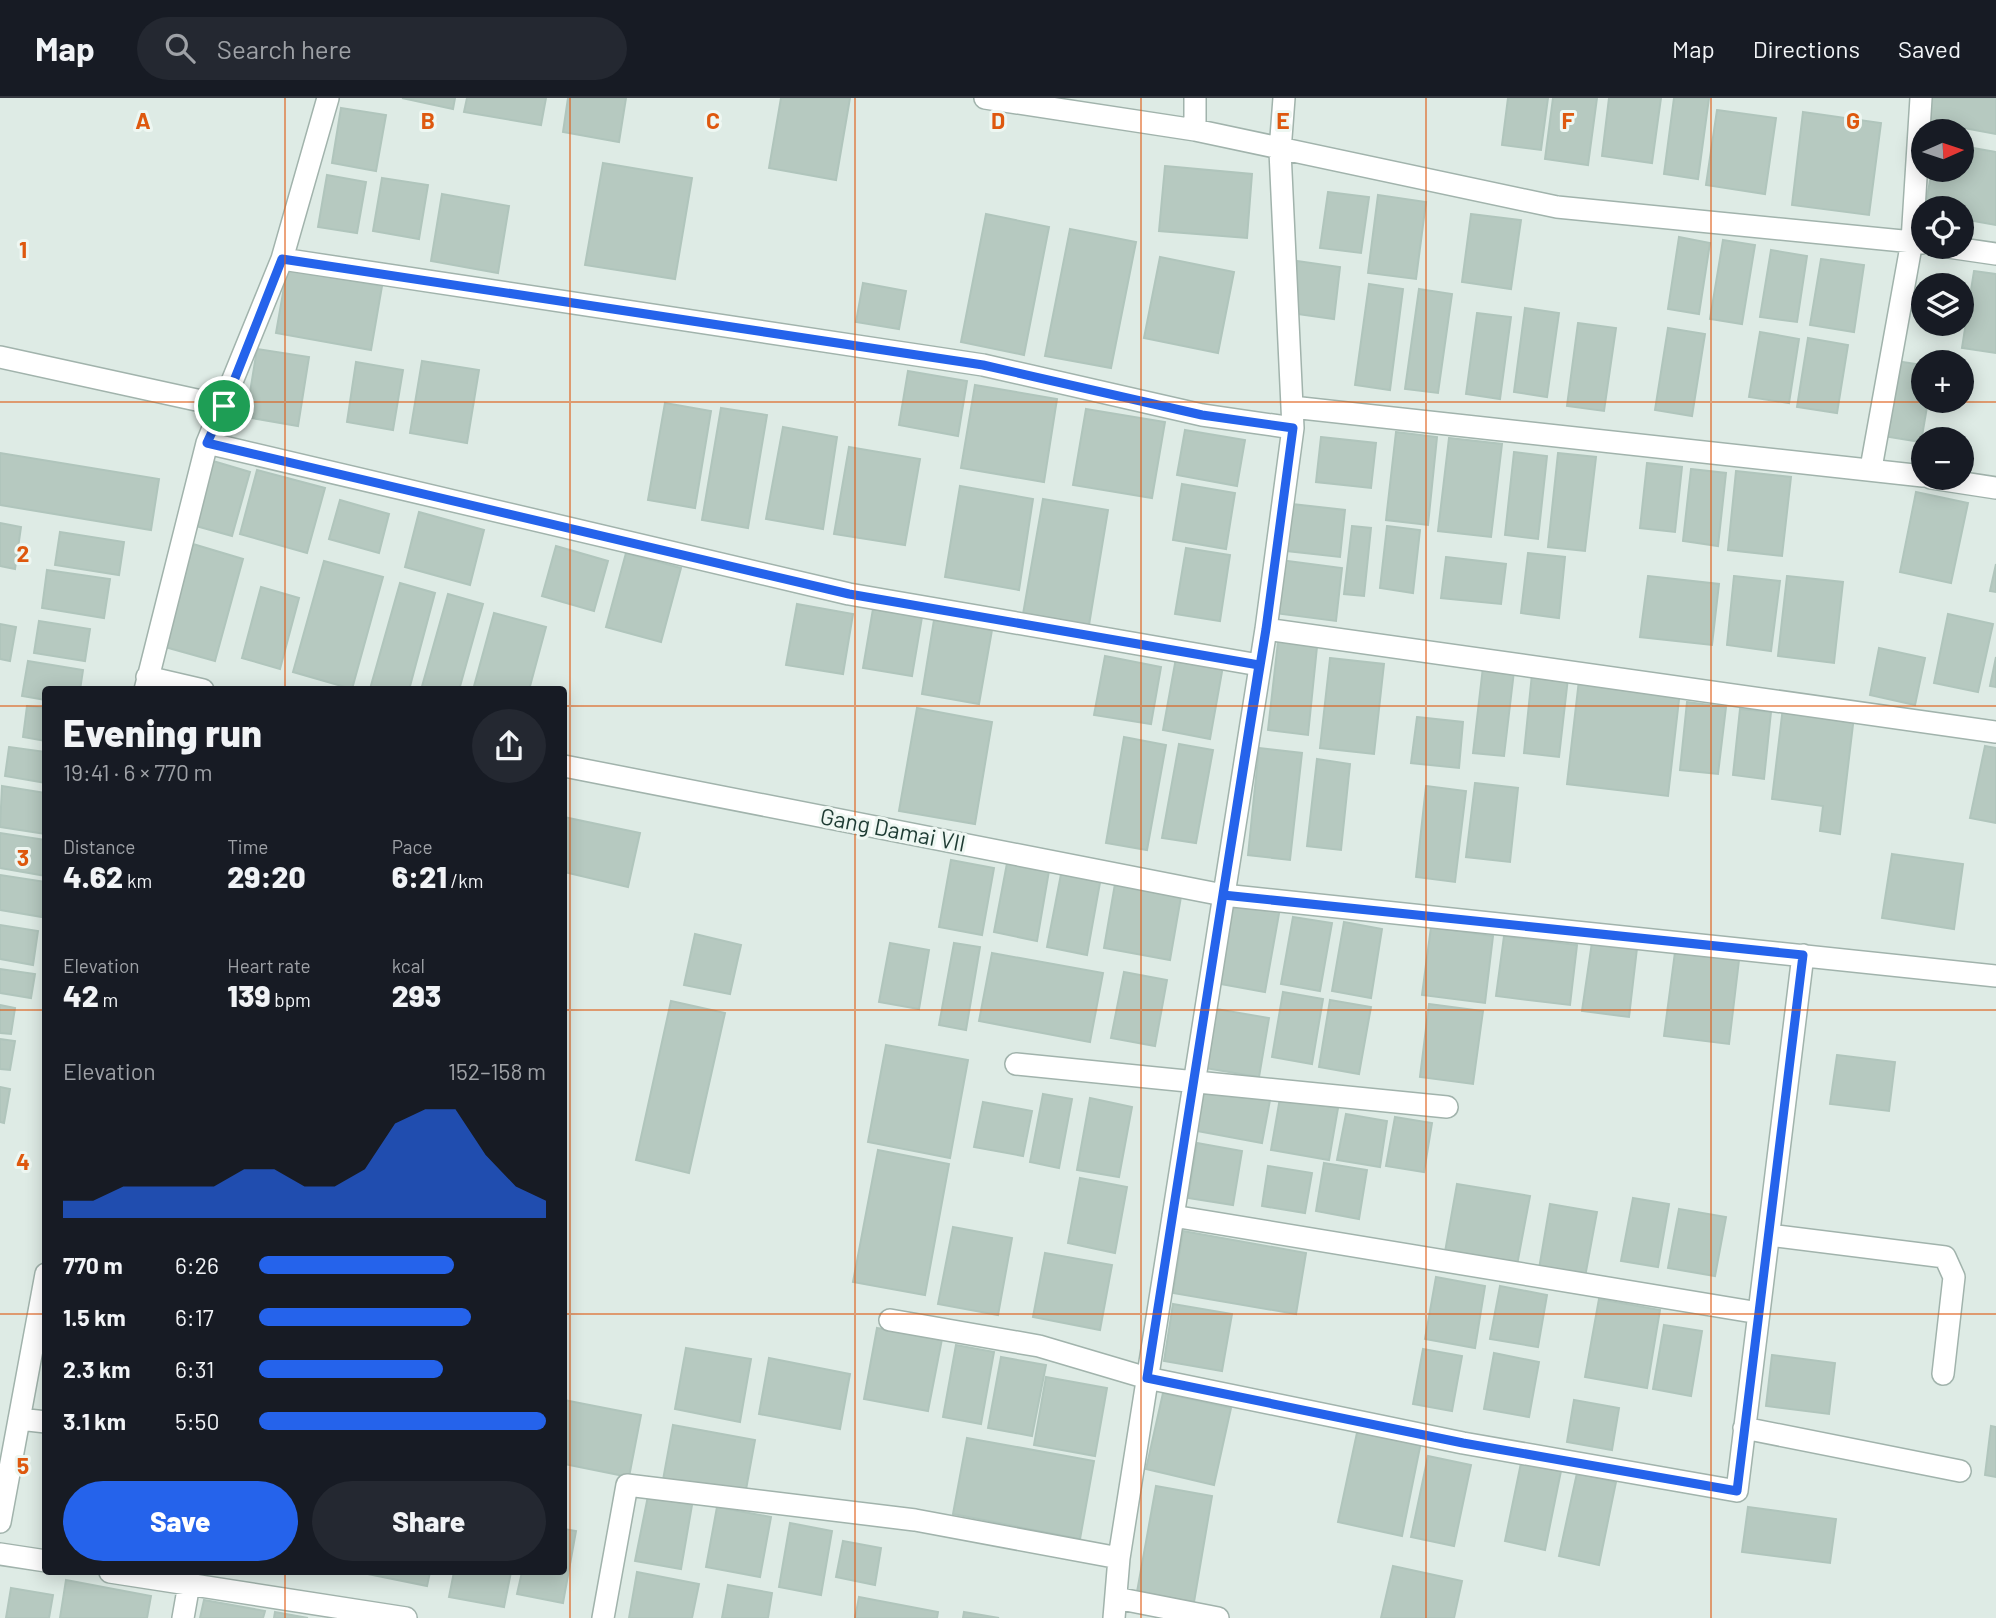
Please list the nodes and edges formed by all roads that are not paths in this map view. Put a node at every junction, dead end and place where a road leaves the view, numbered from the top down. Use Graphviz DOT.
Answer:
graph roads {
  1 [pos="328,98"];
  2 [pos="1195,98"];
  3 [pos="1284,98"];
  4 [pos="1921,98"];
  5 [pos="999,99"];
  6 [pos="1195,130"];
  7 [pos="1280,151"];
  8 [pos="1918,196"];
  9 [pos="1911,241"];
  10 [pos="1974,251"];
  11 [pos="1996,254"];
  12 [pos="282,259"];
  13 [pos="1914,259"];
  14 [pos="0,357"];
  15 [pos="224,406"];
  16 [pos="1292,417"];
  17 [pos="207,443"];
  18 [pos="1871,468"];
  19 [pos="1911,475"];
  20 [pos="1974,485"];
  21 [pos="1996,488"];
  22 [pos="1266,629"];
  23 [pos="1259,665"];
  24 [pos="146,683"];
  25 [pos="170,686"];
  26 [pos="1996,732"];
  27 [pos="567,767"];
  28 [pos="1223,895"];
  29 [pos="1803,955"];
  30 [pos="1996,976"];
  31 [pos="1016,1065"];
  32 [pos="1196,1084"];
  33 [pos="1447,1107"];
  34 [pos="1173,1216"];
  35 [pos="1769,1235"];
  36 [pos="42,1295"];
  37 [pos="1759,1313"];
  38 [pos="890,1320"];
  39 [pos="1943,1374"];
  40 [pos="1147,1378"];
  41 [pos="19,1419"];
  42 [pos="42,1422"];
  43 [pos="1744,1429"];
  44 [pos="1960,1471"];
  45 [pos="0,1522"];
  46 [pos="0,1554"];
  47 [pos="1119,1558"];
  48 [pos="42,1560"];
  49 [pos="130,1575"];
  50 [pos="189,1584"];
  51 [pos="1115,1608"];
  52 [pos="183,1618"];
  53 [pos="400,1618"];
  54 [pos="406,1618"];
  55 [pos="603,1618"];
  56 [pos="1218,1618"];
  1 -- 12 [label="street"];
  2 -- 6 [label="street"];
  3 -- 7 [label="street"];
  4 -- 8 [label="street"];
  5 -- 6 [label="street"];
  6 -- 7 [label="street"];
  7 -- 9 [label="street"];
  7 -- 16 [label="street"];
  10 -- 11 [label="street"];
  12 -- 15 [label="street"];
  12 -- 16 [label="street"];
  13 -- 18 [label="street"];
  14 -- 15 [label="street"];
  15 -- 17 [label="street"];
  16 -- 18 [label="street"];
  16 -- 22 [label="street"];
  17 -- 23 [label="street"];
  17 -- 24 [label="street"];
  18 -- 19 [label="street"];
  20 -- 21 [label="street"];
  22 -- 23 [label="street"];
  22 -- 26 [label="street"];
  23 -- 28 [label="street"];
  24 -- 25 [label="street"];
  27 -- 28 [label="street, Gang Damai VII"];
  28 -- 29 [label="street, Gang Damai VII"];
  28 -- 32 [label="street"];
  29 -- 30 [label="street, Gang Damai VII"];
  29 -- 35 [label="street"];
  31 -- 32 [label="street"];
  32 -- 33 [label="street"];
  32 -- 34 [label="street"];
  34 -- 37 [label="street"];
  34 -- 40 [label="street"];
  35 -- 37 [label="street"];
  35 -- 39 [label="street"];
  36 -- 41 [label="street"];
  37 -- 43 [label="street"];
  38 -- 40 [label="street"];
  40 -- 43 [label="street"];
  40 -- 47 [label="street"];
  41 -- 42 [label="street"];
  41 -- 45 [label="street"];
  43 -- 44 [label="street"];
  46 -- 48 [label="street"];
  47 -- 51 [label="street"];
  47 -- 55 [label="street"];
  49 -- 50 [label="street"];
  50 -- 52 [label="street"];
  50 -- 53 [label="street"];
  51 -- 56 [label="street"];
  53 -- 54 [label="street"];
}
